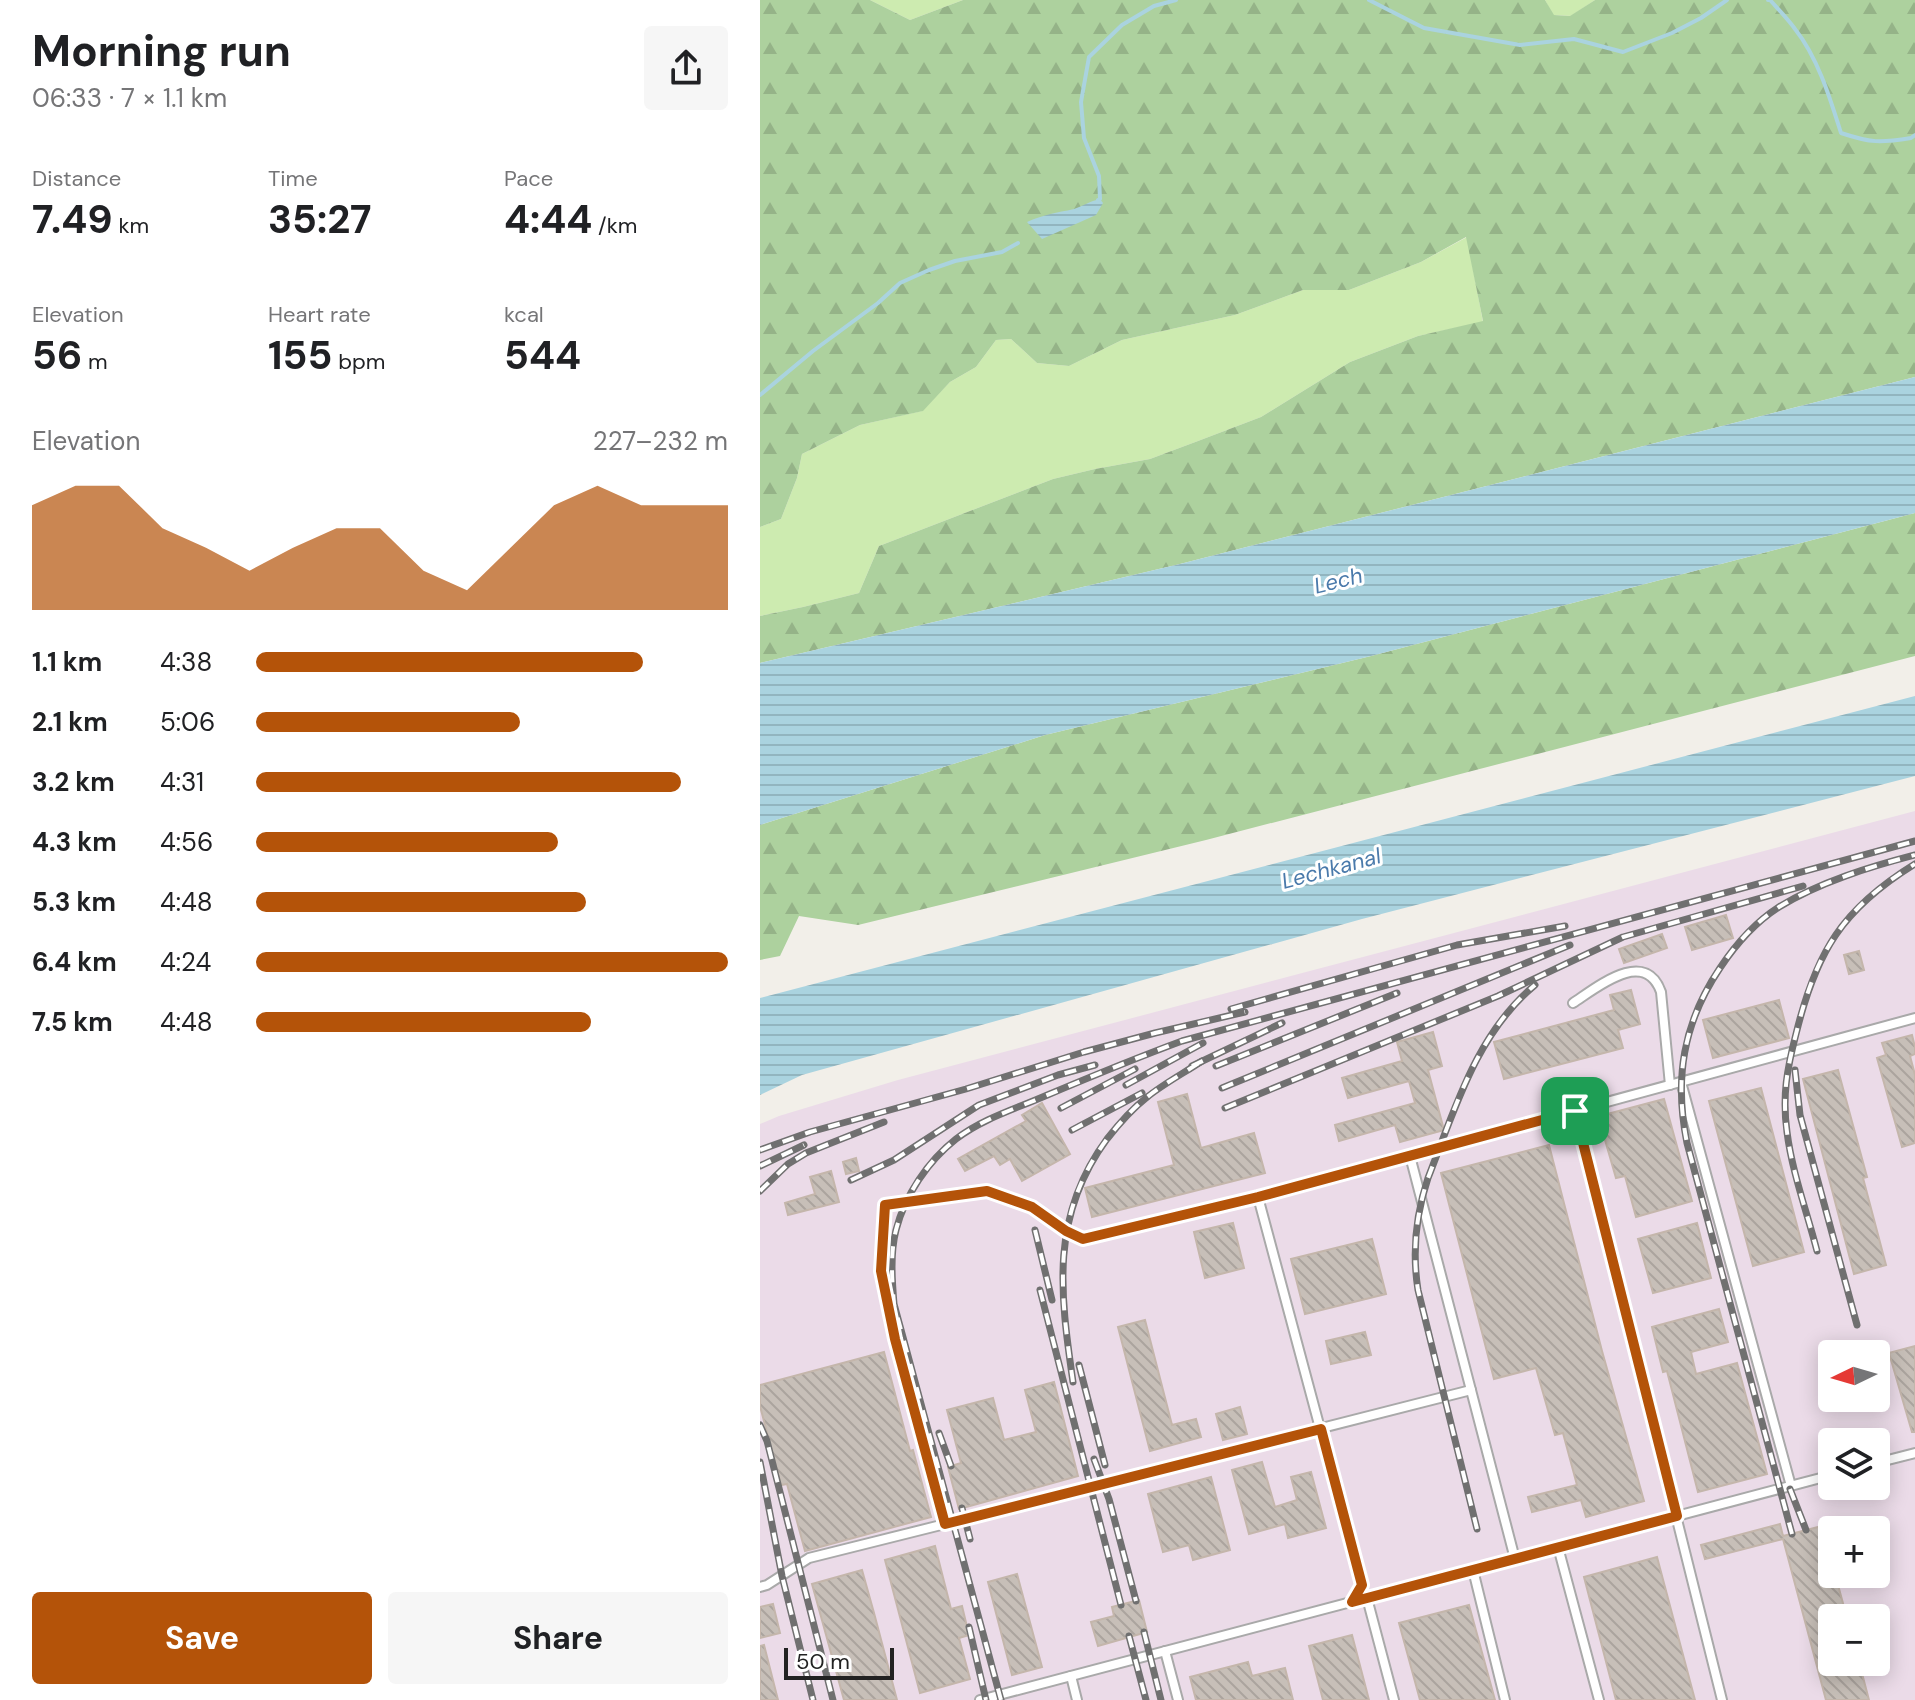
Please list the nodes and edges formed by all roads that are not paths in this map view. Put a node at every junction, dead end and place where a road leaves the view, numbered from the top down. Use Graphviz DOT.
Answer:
graph roads {
  1 [pos="1573,1003"];
  2 [pos="1915,1018"];
  3 [pos="1681,1082"];
  4 [pos="1670,1085"];
  5 [pos="1575,1111"];
  6 [pos="1410,1156"];
  7 [pos="1258,1197"];
  8 [pos="1471,1390"];
  9 [pos="1321,1429"];
  10 [pos="1915,1455"];
  11 [pos="1890,1460"];
  12 [pos="1818,1479"];
  13 [pos="1791,1486"];
  14 [pos="1677,1516"];
  15 [pos="945,1524"];
  16 [pos="1558,1547"];
  17 [pos="1515,1559"];
  18 [pos="1473,1570"];
  19 [pos="760,1587"];
  20 [pos="1367,1598"];
  21 [pos="1352,1602"];
  22 [pos="1165,1651"];
  23 [pos="1071,1676"];
  24 [pos="980,1700"];
  25 [pos="1077,1700"];
  26 [pos="1178,1700"];
  27 [pos="1394,1700"];
  28 [pos="1505,1700"];
  29 [pos="1599,1700"];
  30 [pos="1722,1700"];
  1 -- 4 [label="lane"];
  2 -- 3 [label="lane"];
  3 -- 4 [label="lane"];
  3 -- 13 [label="lane"];
  4 -- 5 [label="lane"];
  5 -- 6 [label="lane"];
  5 -- 14 [label="lane"];
  6 -- 7 [label="lane"];
  6 -- 8 [label="lane"];
  7 -- 9 [label="lane"];
  7 -- 15 [label="lane"];
  8 -- 9 [label="lane"];
  8 -- 17 [label="lane"];
  9 -- 15 [label="lane"];
  9 -- 21 [label="lane"];
  10 -- 11 [label="lane"];
  12 -- 13 [label="lane"];
  13 -- 14 [label="lane"];
  14 -- 16 [label="lane"];
  14 -- 30 [label="lane"];
  15 -- 19 [label="lane"];
  16 -- 17 [label="lane"];
  16 -- 29 [label="lane"];
  17 -- 18 [label="lane"];
  18 -- 20 [label="lane"];
  18 -- 28 [label="lane"];
  20 -- 21 [label="lane"];
  20 -- 27 [label="lane"];
  21 -- 22 [label="lane"];
  22 -- 23 [label="lane"];
  22 -- 26 [label="lane"];
  23 -- 24 [label="lane"];
  23 -- 25 [label="lane"];
}
